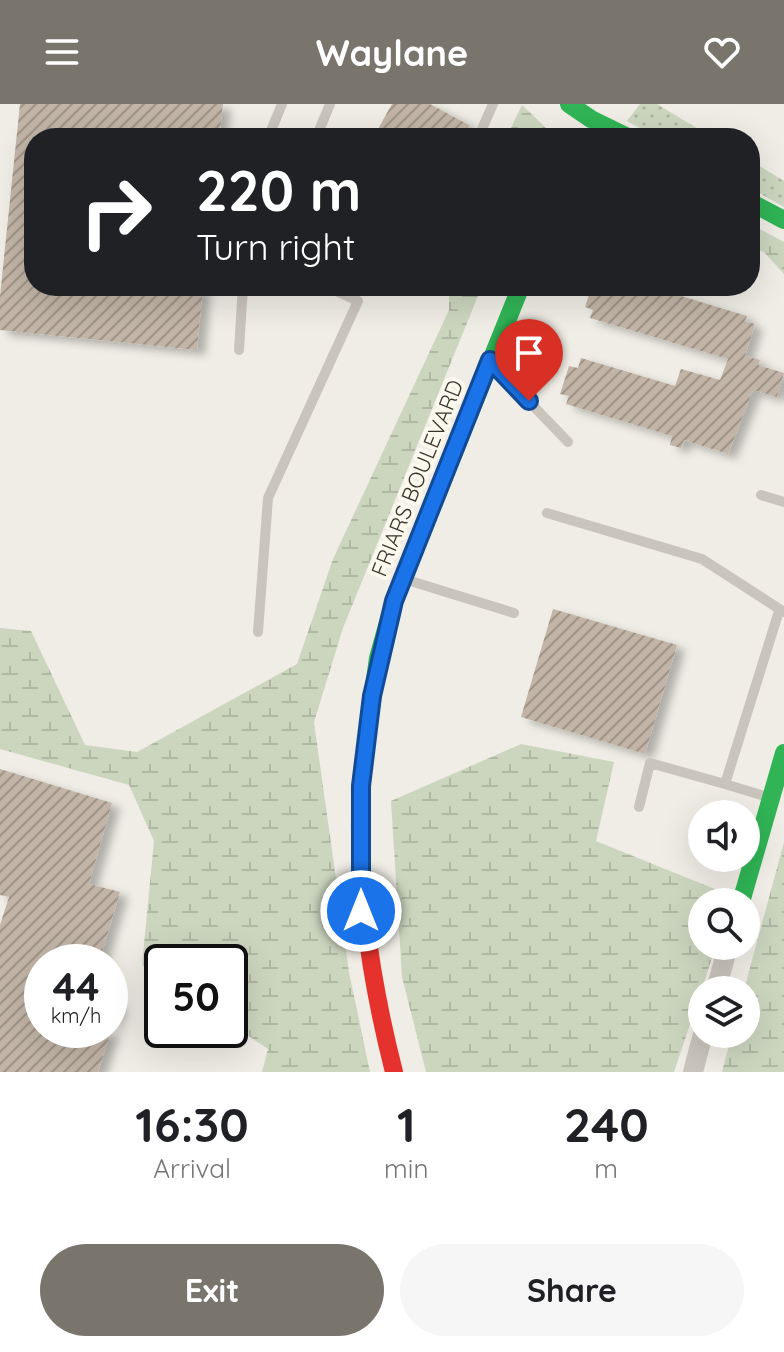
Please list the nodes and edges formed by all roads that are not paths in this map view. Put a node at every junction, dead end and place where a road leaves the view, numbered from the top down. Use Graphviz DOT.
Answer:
graph roads {
  1 [pos="282,104"];
  2 [pos="330,104"];
  3 [pos="493,104"];
  4 [pos="569,104"];
  5 [pos="594,111"];
  6 [pos="272,128"];
  7 [pos="320,128"];
  8 [pos="482,128"];
  9 [pos="617,128"];
  10 [pos="760,207"];
  11 [pos="784,220"];
  12 [pos="242,296"];
  13 [pos="347,296"];
  14 [pos="517,296"];
  15 [pos="239,350"];
  16 [pos="490,360"];
  17 [pos="568,442"];
  18 [pos="761,495"];
  19 [pos="784,502"];
  20 [pos="547,513"];
  21 [pos="403,579"];
  22 [pos="781,612"];
  23 [pos="514,613"];
  24 [pos="258,632"];
  25 [pos="784,753"];
  26 [pos="725,784"];
  27 [pos="771,798"];
  28 [pos="639,807"];
  29 [pos="745,888"];
  30 [pos="699,1048"];
  31 [pos="394,1072"];
  32 [pos="693,1072"];
  1 -- 6 [label="lane"];
  2 -- 7 [label="lane"];
  3 -- 8 [label="lane"];
  4 -- 5 [label="main road"];
  5 -- 9 [label="main road"];
  10 -- 11 [label="main road"];
  12 -- 15 [label="lane"];
  13 -- 24 [label="lane"];
  14 -- 16 [label="main road, FRIARS BOULEVARD"];
  16 -- 17 [label="lane"];
  16 -- 21 [label="main road, FRIARS BOULEVARD"];
  18 -- 19 [label="lane"];
  20 -- 22 [label="lane"];
  21 -- 23 [label="lane"];
  21 -- 31 [label="main road, FRIARS BOULEVARD"];
  22 -- 26 [label="lane"];
  25 -- 27 [label="main road"];
  26 -- 27 [label="lane"];
  26 -- 28 [label="lane"];
  27 -- 29 [label="main road"];
  30 -- 32 [label="street"];
}
